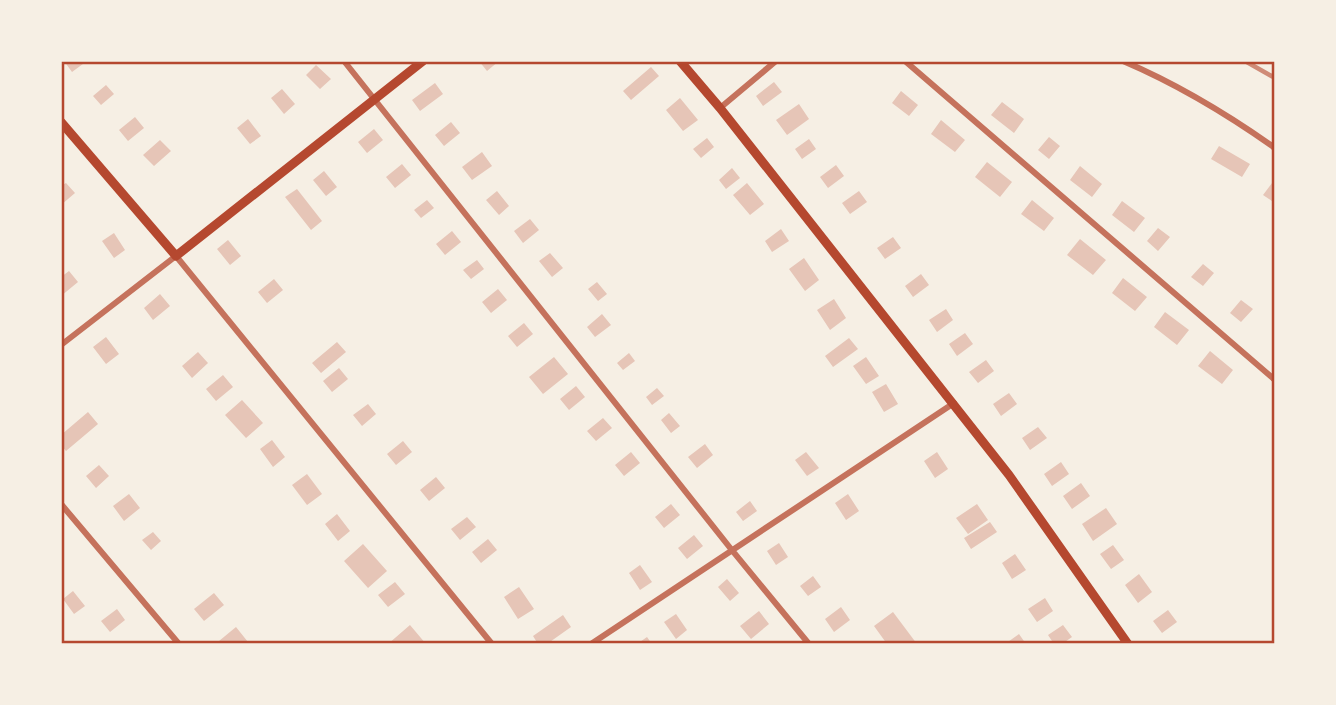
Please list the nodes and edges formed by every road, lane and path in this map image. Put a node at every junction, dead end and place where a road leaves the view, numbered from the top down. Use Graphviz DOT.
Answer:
graph roads {
  1 [pos="344,61"];
  2 [pos="424,61"];
  3 [pos="680,61"];
  4 [pos="776,61"];
  5 [pos="905,61"];
  6 [pos="1123,61"];
  7 [pos="375,99"];
  8 [pos="720,108"];
  9 [pos="61,122"];
  10 [pos="1275,148"];
  11 [pos="176,256"];
  12 [pos="61,345"];
  13 [pos="1275,380"];
  14 [pos="954,403"];
  15 [pos="61,504"];
  16 [pos="731,549"];
  17 [pos="179,644"];
  18 [pos="492,644"];
  19 [pos="591,644"];
  20 [pos="809,644"];
  21 [pos="1128,644"];
  1 -- 7 [label="street"];
  2 -- 7 [label="main road"];
  3 -- 8 [label="main road"];
  4 -- 8 [label="street"];
  5 -- 13 [label="street"];
  6 -- 10 [label="street"];
  7 -- 11 [label="main road"];
  7 -- 16 [label="street"];
  8 -- 14 [label="main road"];
  9 -- 11 [label="main road"];
  11 -- 12 [label="street"];
  11 -- 18 [label="street"];
  14 -- 16 [label="street"];
  14 -- 21 [label="main road"];
  15 -- 17 [label="street"];
  16 -- 19 [label="street"];
  16 -- 20 [label="street"];
}
